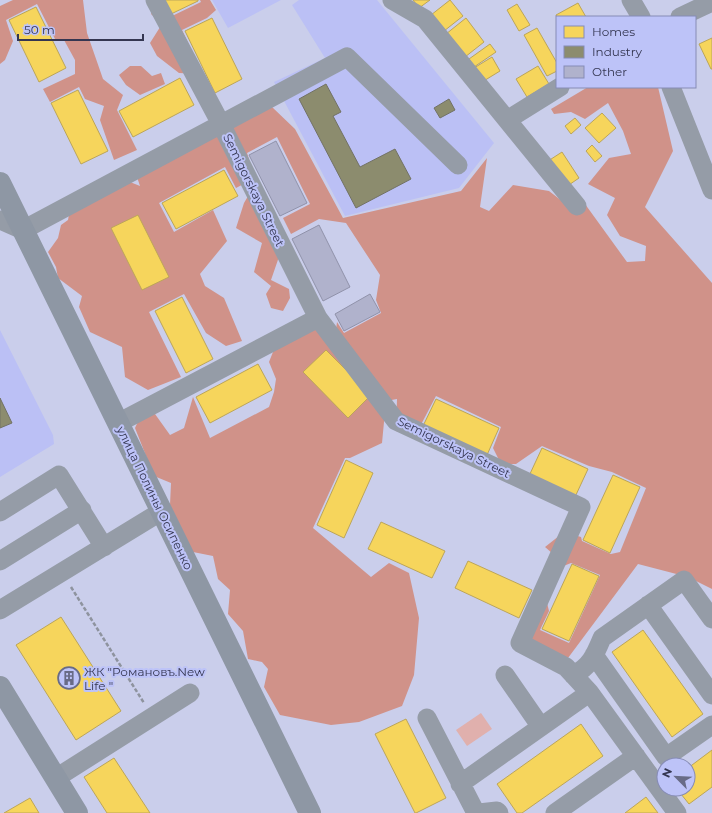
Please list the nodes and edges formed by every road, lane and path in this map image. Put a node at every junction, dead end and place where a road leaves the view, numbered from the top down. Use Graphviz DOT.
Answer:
graph roads {
  1 [pos="155,0"];
  2 [pos="392,0"];
  3 [pos="632,0"];
  4 [pos="712,2"];
  5 [pos="640,16"];
  6 [pos="682,16"];
  7 [pos="558,88"];
  8 [pos="671,88"];
  9 [pos="507,120"];
  10 [pos="221,124"];
  11 [pos="458,165"];
  12 [pos="0,183"];
  13 [pos="712,190"];
  14 [pos="577,206"];
  15 [pos="0,220"];
  16 [pos="23,230"];
  17 [pos="318,318"];
  18 [pos="118,422"];
  19 [pos="82,510"];
  20 [pos="162,511"];
  21 [pos="0,512"];
  22 [pos="104,546"];
  23 [pos="0,561"];
  24 [pos="62,572"];
  25 [pos="648,605"];
  26 [pos="0,610"];
  27 [pos="712,619"];
  28 [pos="594,655"];
  29 [pos="505,675"];
  30 [pos="573,675"];
  31 [pos="0,687"];
  32 [pos="190,693"];
  33 [pos="589,693"];
  34 [pos="712,695"];
  35 [pos="152,717"];
  36 [pos="427,718"];
  37 [pos="712,725"];
  38 [pos="541,727"];
  39 [pos="666,757"];
  40 [pos="656,760"];
  41 [pos="641,764"];
  42 [pos="56,778"];
  43 [pos="460,784"];
  44 [pos="77,813"];
  45 [pos="310,813"];
  46 [pos="476,813"];
  47 [pos="479,813"];
  48 [pos="499,813"];
  49 [pos="555,813"];
  50 [pos="677,813"];
  1 -- 10 [label="street, Semigorskaya Street"];
  2 -- 9 [label="street"];
  3 -- 5 [label="street"];
  4 -- 6 [label="street"];
  7 -- 9 [label="street"];
  8 -- 13 [label="street"];
  9 -- 14 [label="street"];
  10 -- 11 [label="street"];
  10 -- 16 [label="street"];
  10 -- 17 [label="street, Semigorskaya Street"];
  12 -- 16 [label="main road, улица Полины Осипенко"];
  15 -- 16 [label="street"];
  16 -- 18 [label="main road, улица Полины Осипенко"];
  17 -- 18 [label="street"];
  17 -- 30 [label="street, Semigorskaya Street"];
  18 -- 20 [label="main road, улица Полины Осипенко"];
  19 -- 21 [label="street"];
  19 -- 22 [label="street"];
  19 -- 23 [label="street"];
  20 -- 22 [label="street"];
  20 -- 45 [label="main road, улица Полины Осипенко"];
  22 -- 24 [label="street"];
  24 -- 26 [label="street"];
  24 -- 35 [label="path"];
  25 -- 27 [label="street"];
  25 -- 28 [label="street"];
  25 -- 34 [label="street"];
  28 -- 30 [label="street"];
  28 -- 39 [label="street"];
  29 -- 38 [label="street"];
  30 -- 33 [label="street, Semigorskaya Street"];
  31 -- 42 [label="main road"];
  32 -- 35 [label="street"];
  33 -- 38 [label="street"];
  33 -- 41 [label="street, Semigorskaya Street"];
  35 -- 42 [label="street"];
  36 -- 43 [label="street"];
  37 -- 39 [label="street"];
  38 -- 43 [label="street"];
  40 -- 41 [label="street"];
  41 -- 49 [label="street"];
  41 -- 50 [label="street, Semigorskaya Street"];
  42 -- 44 [label="main road"];
  43 -- 46 [label="street"];
  47 -- 48 [label="street"];
}
